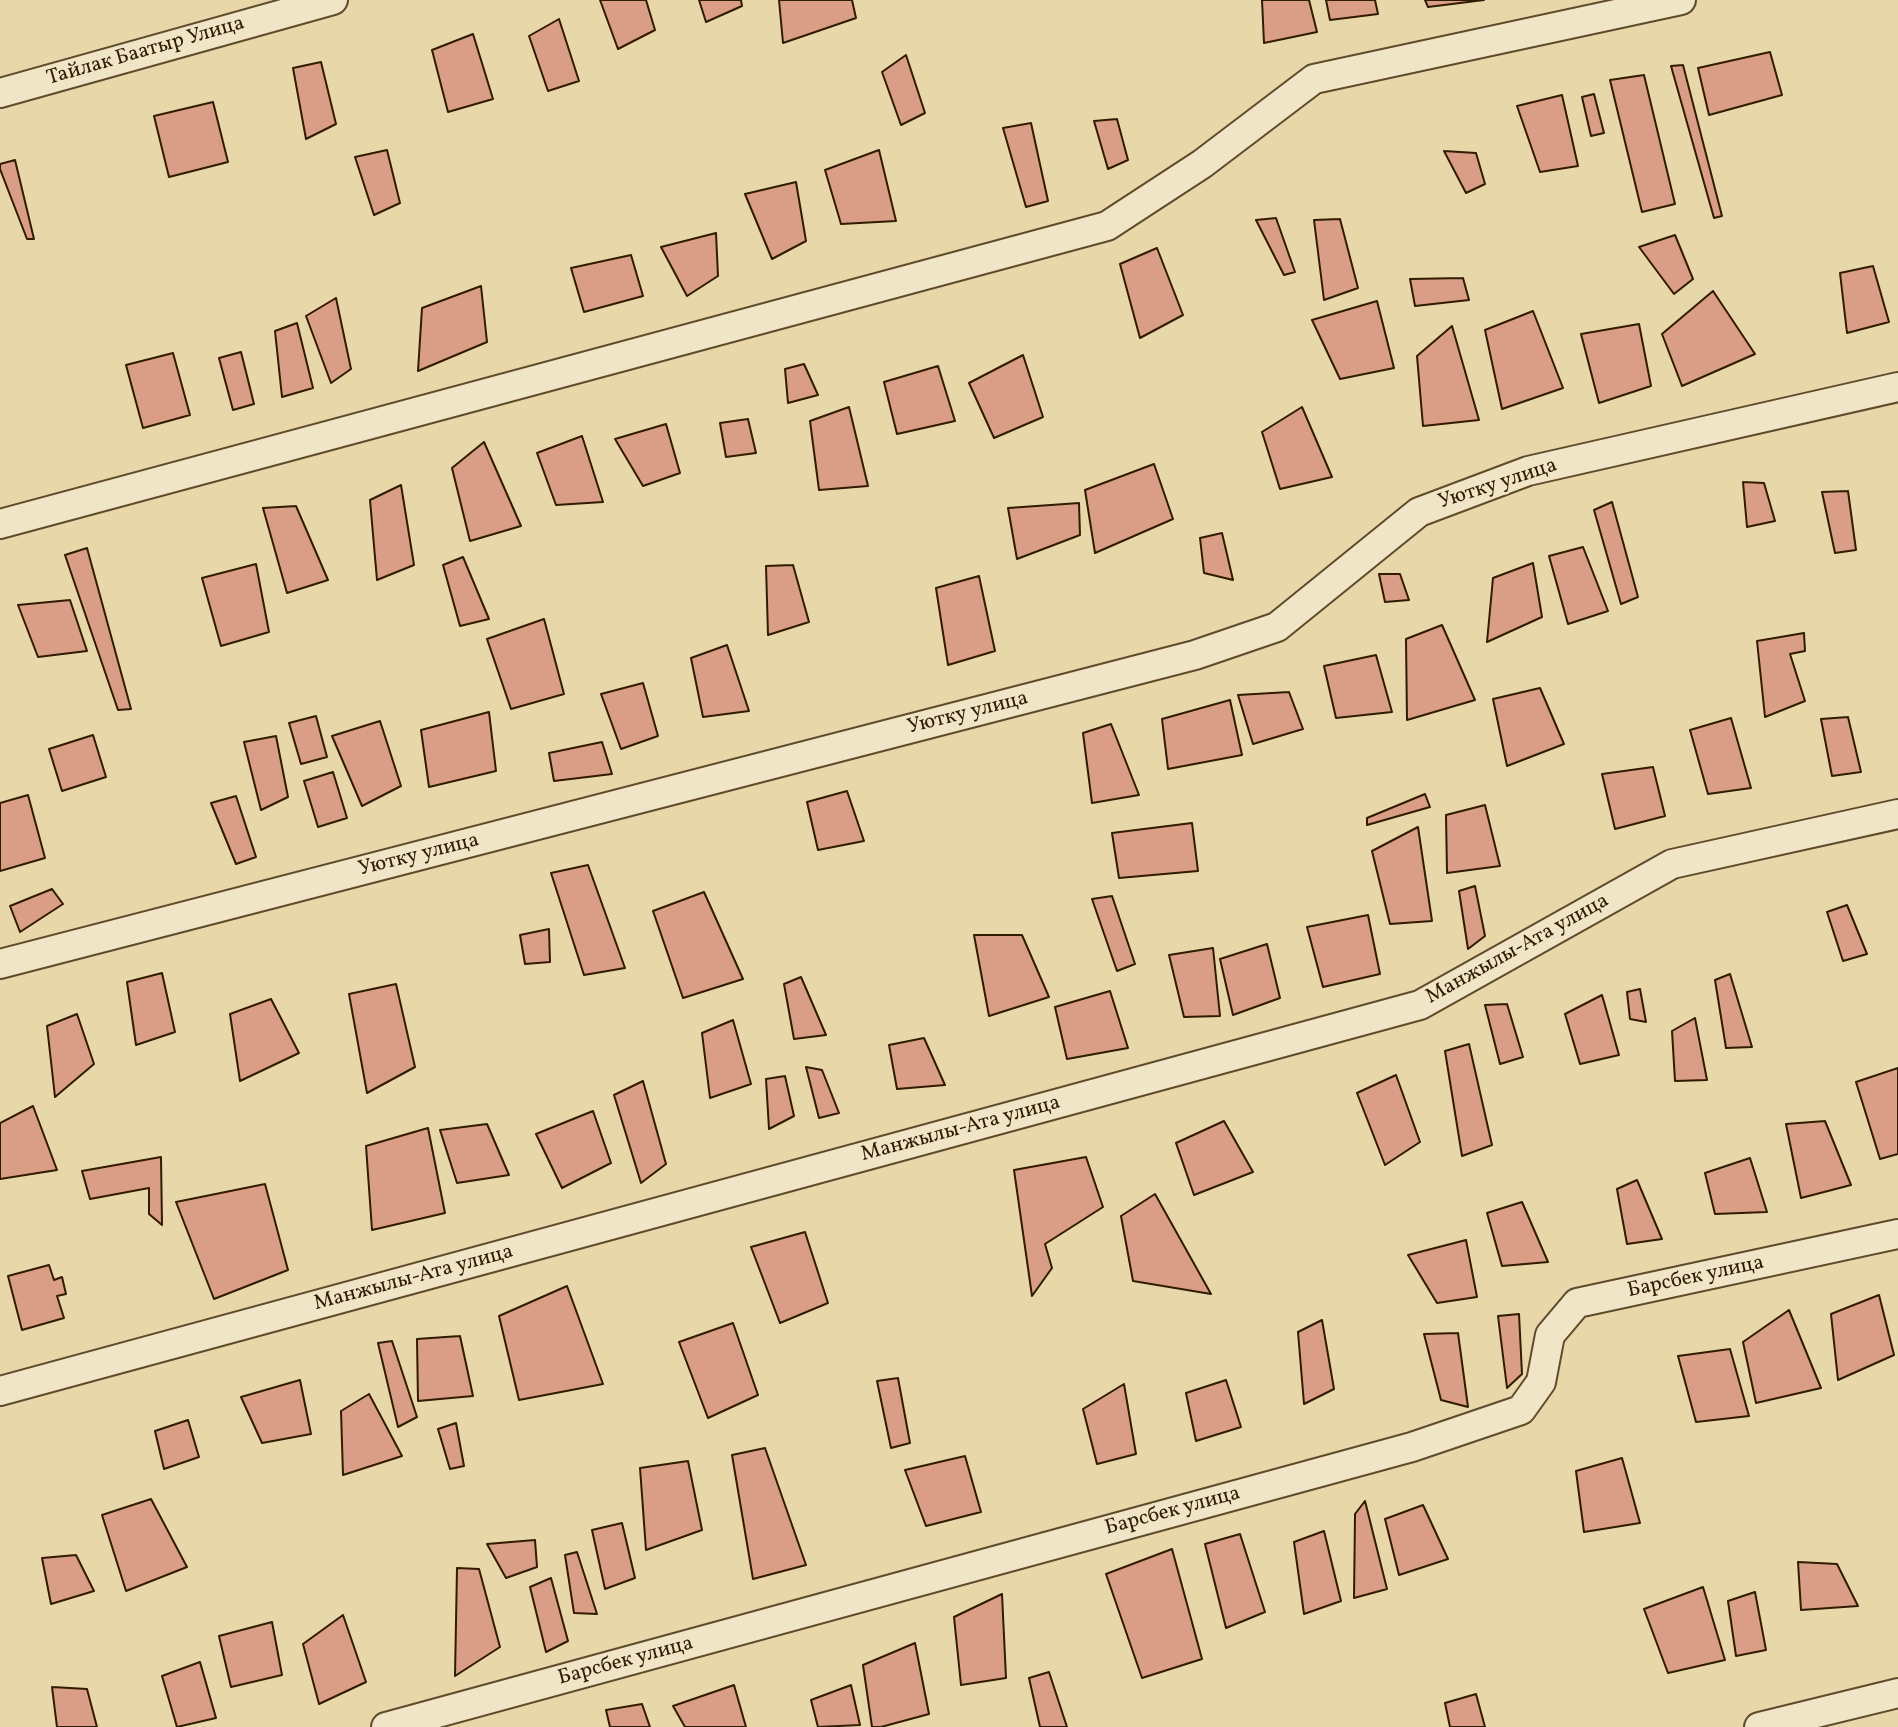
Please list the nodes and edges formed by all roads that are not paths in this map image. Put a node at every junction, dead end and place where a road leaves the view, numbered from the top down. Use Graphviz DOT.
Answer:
graph roads {
  1 [pos="333,0"];
  2 [pos="1681,0"];
  3 [pos="0,93"];
  4 [pos="1898,387"];
  5 [pos="0,524"];
  6 [pos="1898,814"];
  7 [pos="0,964"];
  8 [pos="1898,1234"];
  9 [pos="0,1391"];
  10 [pos="1898,1693"];
  11 [pos="386,1727"];
  12 [pos="1759,1727"];
  1 -- 3 [label="street, Тайлак Баатыр Улица"];
  2 -- 5 [label="street"];
  4 -- 7 [label="street, Уютку улица"];
  6 -- 9 [label="street, Манжылы-Ата улица"];
  8 -- 11 [label="street, Барсбек улица"];
  10 -- 12 [label="street"];
}
